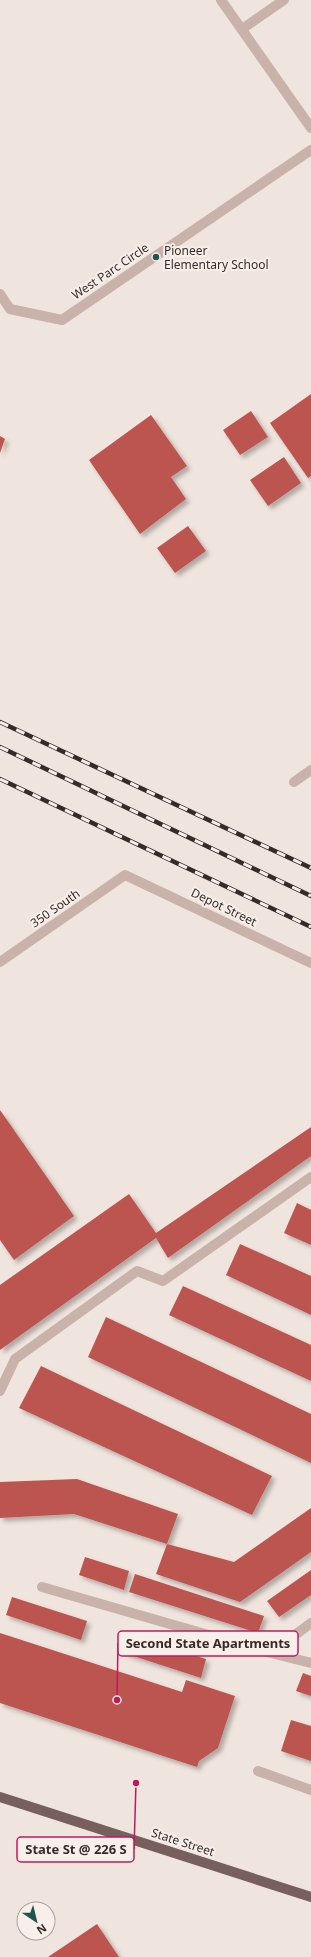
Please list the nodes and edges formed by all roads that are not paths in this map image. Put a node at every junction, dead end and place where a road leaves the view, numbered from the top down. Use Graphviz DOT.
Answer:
graph roads {
  1 [pos="221,0"];
  2 [pos="284,0"];
  3 [pos="242,29"];
  4 [pos="311,128"];
  5 [pos="311,150"];
  6 [pos="0,294"];
  7 [pos="311,770"];
  8 [pos="294,782"];
  9 [pos="126,875"];
  10 [pos="0,962"];
  11 [pos="311,963"];
  12 [pos="311,1177"];
  13 [pos="0,1391"];
  14 [pos="42,1587"];
  15 [pos="311,1623"];
  16 [pos="271,1653"];
  17 [pos="311,1663"];
  18 [pos="258,1771"];
  19 [pos="311,1790"];
  20 [pos="0,1798"];
  21 [pos="311,1897"];
  1 -- 3 [label="street"];
  2 -- 3 [label="street"];
  3 -- 4 [label="street"];
  5 -- 6 [label="street, West Parc Circle"];
  7 -- 8 [label="street"];
  9 -- 10 [label="street, 350 South"];
  9 -- 11 [label="street, Depot Street"];
  12 -- 13 [label="street"];
  14 -- 16 [label="street"];
  15 -- 16 [label="street"];
  16 -- 17 [label="street"];
  18 -- 19 [label="street"];
  20 -- 21 [label="main road, State Street"];
}
